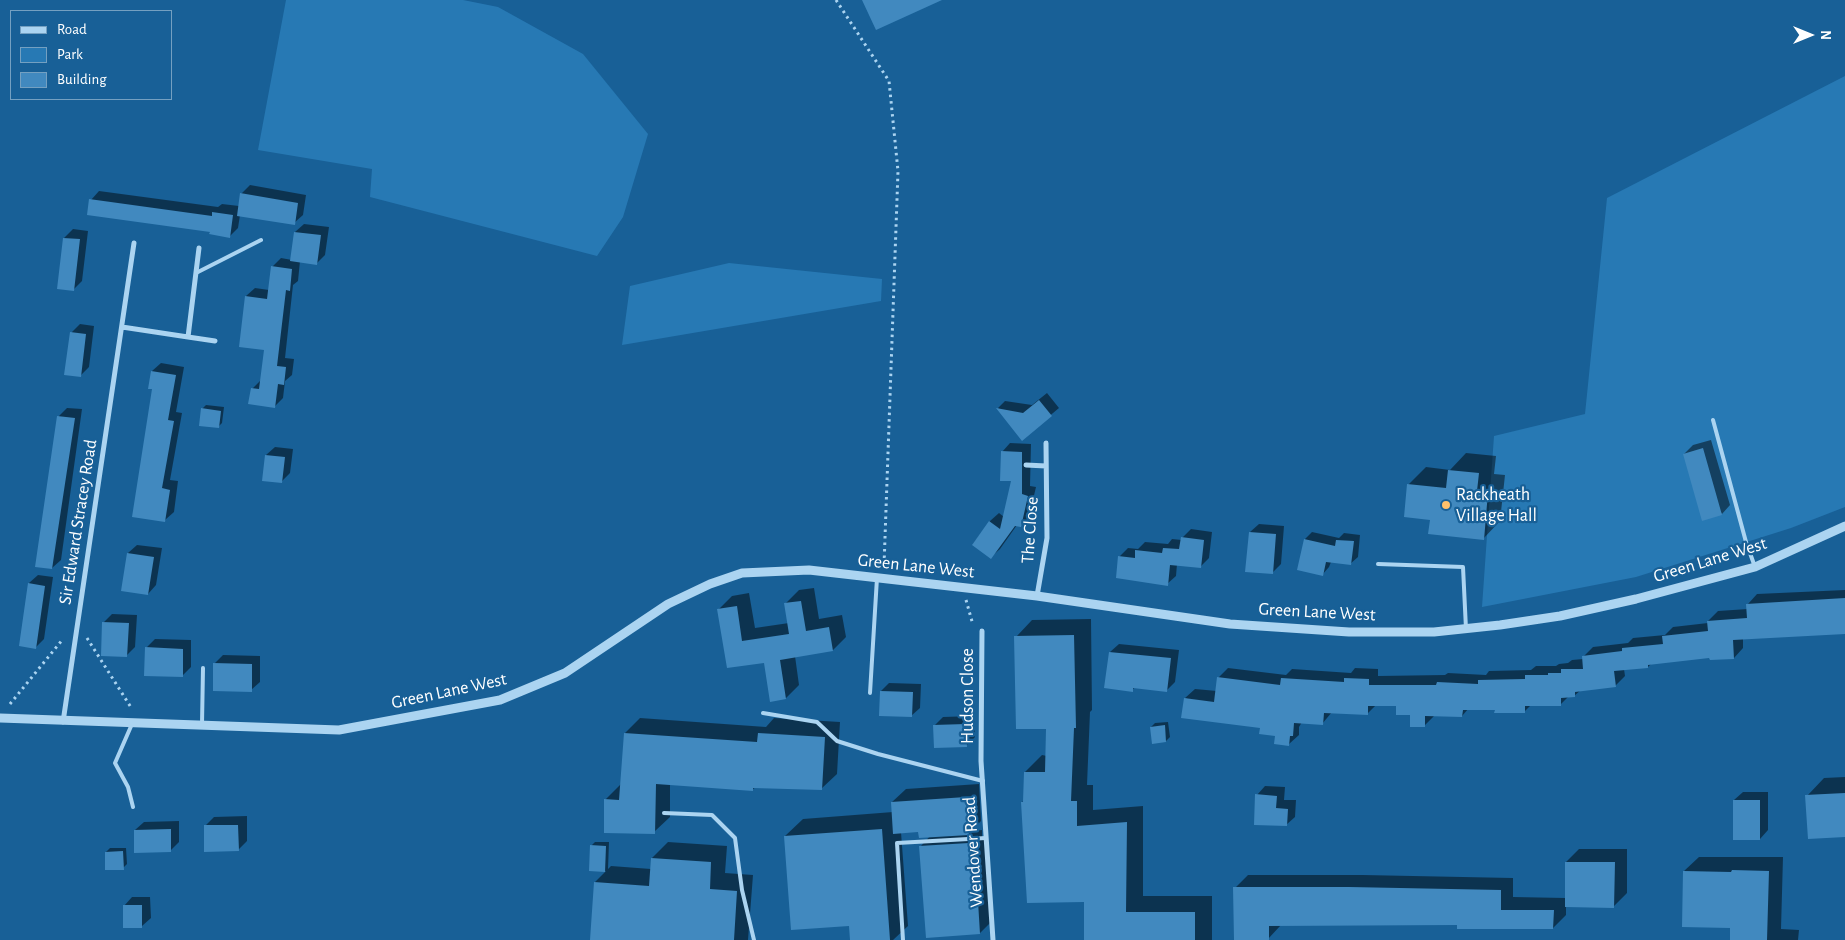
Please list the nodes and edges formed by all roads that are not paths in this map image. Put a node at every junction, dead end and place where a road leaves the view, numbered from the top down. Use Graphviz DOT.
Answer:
graph roads {
  1 [pos="261,240"];
  2 [pos="134,243"];
  3 [pos="200,248"];
  4 [pos="196,272"];
  5 [pos="122,327"];
  6 [pos="188,337"];
  7 [pos="215,341"];
  8 [pos="1713,420"];
  9 [pos="1046,443"];
  10 [pos="1026,465"];
  11 [pos="1046,466"];
  12 [pos="1845,526"];
  13 [pos="1378,564"];
  14 [pos="1755,567"];
  15 [pos="880,579"];
  16 [pos="1037,596"];
  17 [pos="1466,629"];
  18 [pos="982,631"];
  19 [pos="203,668"];
  20 [pos="870,693"];
  21 [pos="763,713"];
  22 [pos="0,718"];
  23 [pos="63,722"];
  24 [pos="137,724"];
  25 [pos="202,726"];
  26 [pos="981,761"];
  27 [pos="983,781"];
  28 [pos="134,807"];
  29 [pos="664,813"];
  30 [pos="986,838"];
  31 [pos="754,940"];
  32 [pos="903,940"];
  33 [pos="993,940"];
  1 -- 4 [label="lane"];
  2 -- 5 [label="street, Sir Edward Stracey Road"];
  3 -- 4 [label="street"];
  4 -- 6 [label="street"];
  5 -- 6 [label="street"];
  5 -- 23 [label="street, Sir Edward Stracey Road"];
  6 -- 7 [label="street"];
  8 -- 14 [label="lane"];
  9 -- 11 [label="street, The Close"];
  10 -- 11 [label="street"];
  11 -- 16 [label="street, The Close"];
  12 -- 14 [label="street, Green Lane West"];
  13 -- 17 [label="lane"];
  14 -- 17 [label="street, Green Lane West"];
  15 -- 16 [label="street, Green Lane West"];
  15 -- 20 [label="lane"];
  15 -- 25 [label="street, Green Lane West"];
  16 -- 17 [label="street, Green Lane West"];
  18 -- 26 [label="street, Hudson Close"];
  19 -- 25 [label="lane"];
  21 -- 27 [label="lane"];
  22 -- 23 [label="street, Green Lane West"];
  23 -- 24 [label="street, Green Lane West"];
  24 -- 25 [label="street, Green Lane West"];
  24 -- 28 [label="lane"];
  26 -- 27 [label="street, Wendover Road"];
  27 -- 30 [label="street, Wendover Road"];
  29 -- 31 [label="lane"];
  30 -- 32 [label="lane"];
  30 -- 33 [label="street, Wendover Road"];
}
